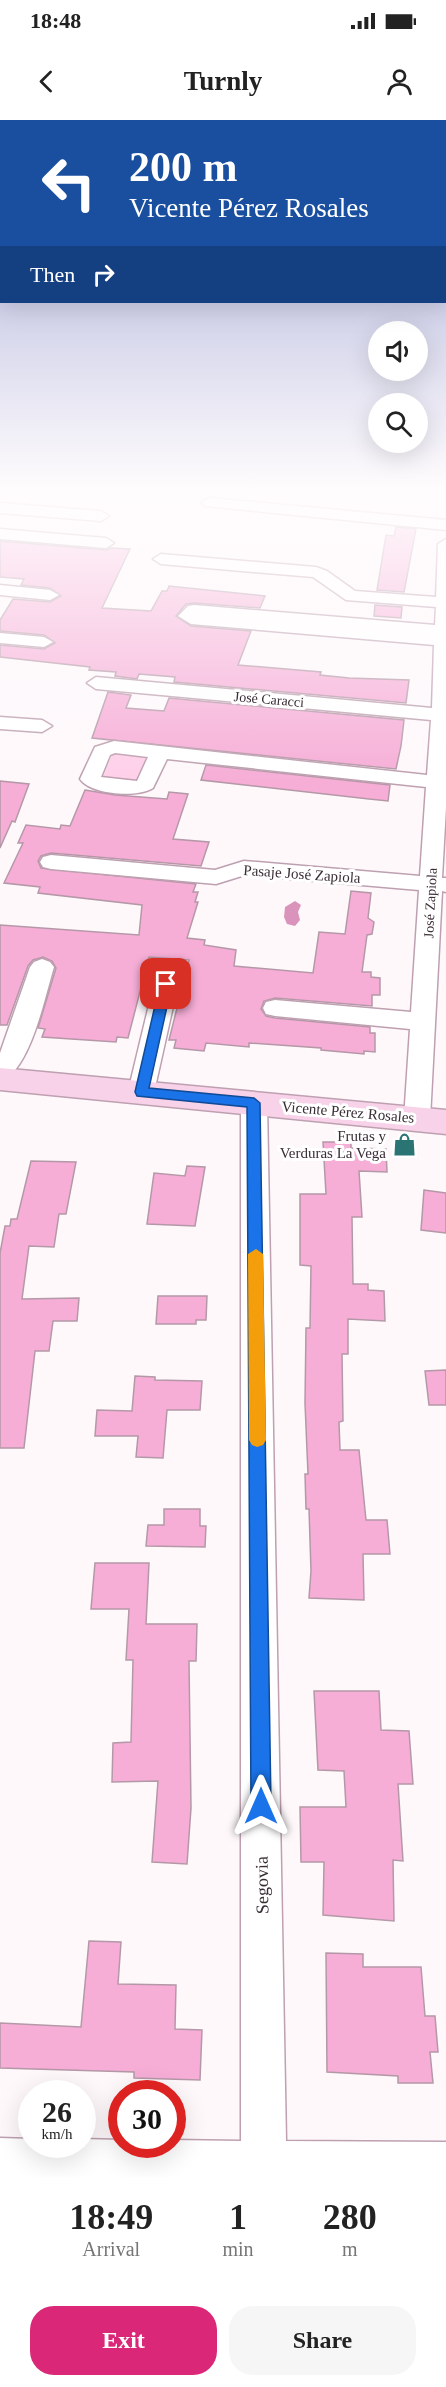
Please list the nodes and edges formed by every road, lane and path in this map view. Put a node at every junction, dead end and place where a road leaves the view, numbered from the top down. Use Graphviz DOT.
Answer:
graph roads {
  1 [pos="336,588"];
  2 [pos="445,589"];
  3 [pos="0,590"];
  4 [pos="50,595"];
  5 [pos="444,636"];
  6 [pos="0,638"];
  7 [pos="44,642"];
  8 [pos="96,683"];
  9 [pos="443,717"];
  10 [pos="0,723"];
  11 [pos="42,726"];
  12 [pos="159,753"];
  13 [pos="436,782"];
  14 [pos="441,804"];
  15 [pos="51,861"];
  16 [pos="438,885"];
  17 [pos="436,955"];
  18 [pos="42,967"];
  19 [pos="166,984"];
  20 [pos="275,1008"];
  21 [pos="431,1016"];
  22 [pos="0,1072"];
  23 [pos="0,1079"];
  24 [pos="141,1092"];
  25 [pos="254,1103"];
  26 [pos="431,1120"];
  27 [pos="0,2161"];
  28 [pos="446,2165"];
  29 [pos="249,2168"];
  1 -- 2 [label="street"];
  2 -- 5 [label="street, José Zapiola"];
  3 -- 4 [label="street"];
  5 -- 5 [label="street"];
  5 -- 9 [label="street, José Zapiola"];
  6 -- 7 [label="street"];
  8 -- 9 [label="street, José Caracci"];
  9 -- 13 [label="street, José Zapiola"];
  10 -- 11 [label="street"];
  12 -- 13 [label="street"];
  13 -- 14 [label="street, José Zapiola"];
  14 -- 16 [label="street, José Zapiola"];
  15 -- 16 [label="street, Pasaje José Zapiola"];
  16 -- 17 [label="street, José Zapiola"];
  17 -- 21 [label="street, José Zapiola"];
  18 -- 22 [label="street"];
  19 -- 24 [label="street"];
  20 -- 21 [label="street"];
  21 -- 26 [label="street, José Zapiola"];
  23 -- 24 [label="street, Vicente Pérez Rosales"];
  24 -- 25 [label="street, Vicente Pérez Rosales"];
  25 -- 26 [label="street, Vicente Pérez Rosales"];
  25 -- 29 [label="street, Segovia"];
  27 -- 29 [label="street"];
  28 -- 29 [label="street"];
}
